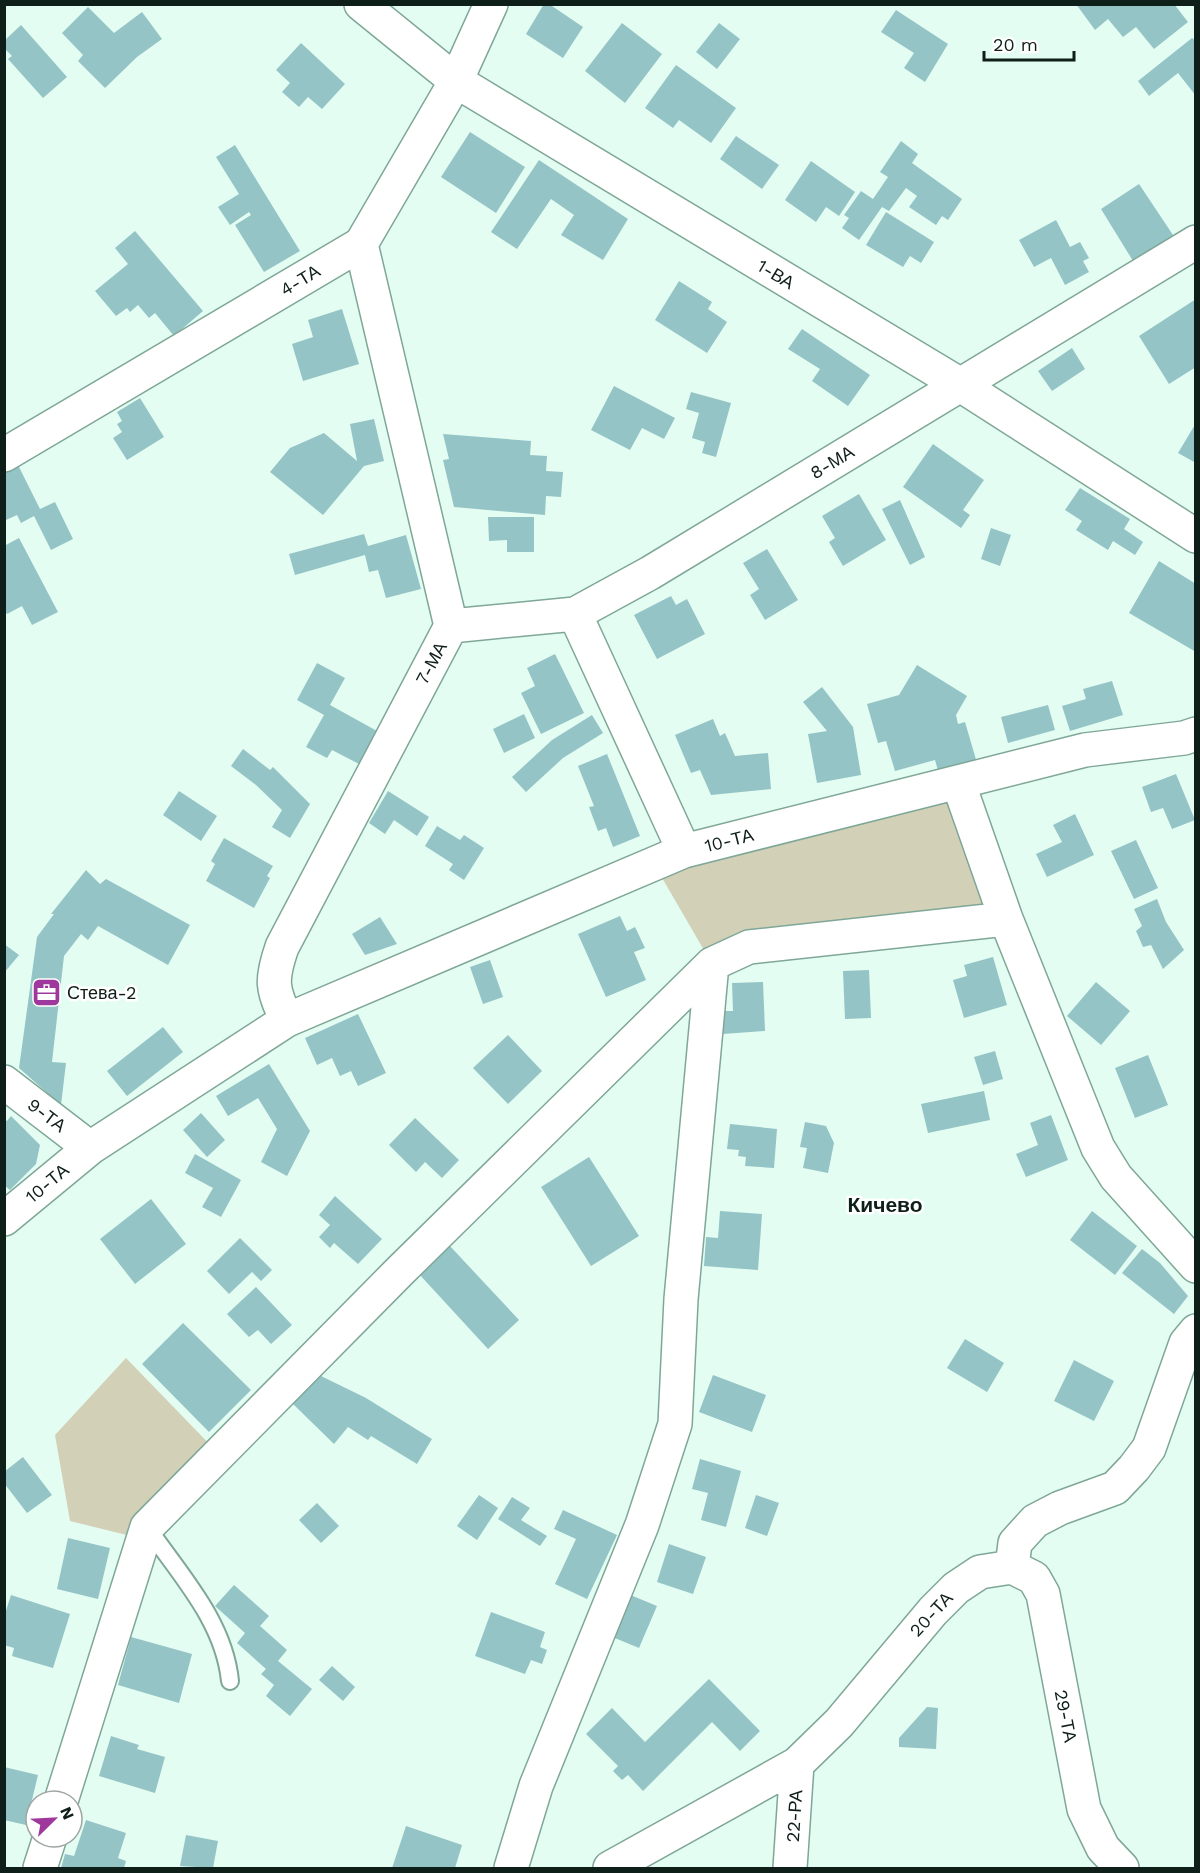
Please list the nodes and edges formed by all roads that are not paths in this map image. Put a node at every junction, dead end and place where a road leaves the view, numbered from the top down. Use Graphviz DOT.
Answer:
graph roads {
  1 [pos="361,4"];
  2 [pos="490,4"];
  3 [pos="456,81"];
  4 [pos="1196,243"];
  5 [pos="362,244"];
  6 [pos="959,384"];
  7 [pos="4,455"];
  8 [pos="1196,536"];
  9 [pos="575,614"];
  10 [pos="451,626"];
  11 [pos="1196,734"];
  12 [pos="958,782"];
  13 [pos="684,851"];
  14 [pos="1006,919"];
  15 [pos="712,964"];
  16 [pos="286,1020"];
  17 [pos="4,1082"];
  18 [pos="90,1148"];
  19 [pos="4,1219"];
  20 [pos="1196,1266"];
  21 [pos="1196,1331"];
  22 [pos="147,1527"];
  23 [pos="1012,1567"];
  24 [pos="230,1680"];
  25 [pos="797,1764"];
  26 [pos="65,1789"];
  27 [pos="46,1849"];
  28 [pos="40,1869"];
  29 [pos="511,1869"];
  30 [pos="610,1869"];
  31 [pos="790,1869"];
  32 [pos="1122,1869"];
  1 -- 3 [label="street, 1-ВА"];
  2 -- 3 [label="street, 4-ТА"];
  3 -- 5 [label="street, 4-ТА"];
  3 -- 6 [label="street, 1-ВА"];
  4 -- 6 [label="street, 8-МА"];
  5 -- 7 [label="street, 4-ТА"];
  5 -- 10 [label="street, 7-МА"];
  6 -- 8 [label="street, 1-ВА"];
  6 -- 9 [label="street, 8-МА"];
  9 -- 10 [label="street, 8-МА"];
  9 -- 13 [label="street"];
  10 -- 16 [label="street, 7-МА"];
  11 -- 12 [label="street, 10-ТА"];
  12 -- 13 [label="street, 10-ТА"];
  12 -- 14 [label="street"];
  13 -- 16 [label="street, 10-ТА"];
  14 -- 15 [label="street"];
  14 -- 20 [label="street"];
  15 -- 22 [label="street"];
  15 -- 29 [label="street"];
  16 -- 18 [label="street, 10-ТА"];
  17 -- 18 [label="street, 9-ТА"];
  18 -- 19 [label="street, 10-ТА"];
  21 -- 23 [label="street"];
  22 -- 24 [label="lane"];
  22 -- 26 [label="street"];
  23 -- 25 [label="street, 20-ТА"];
  23 -- 32 [label="street, 29-ТА"];
  25 -- 30 [label="street, 20-ТА"];
  25 -- 31 [label="street, 22-РА"];
  27 -- 28 [label="street"];
}
